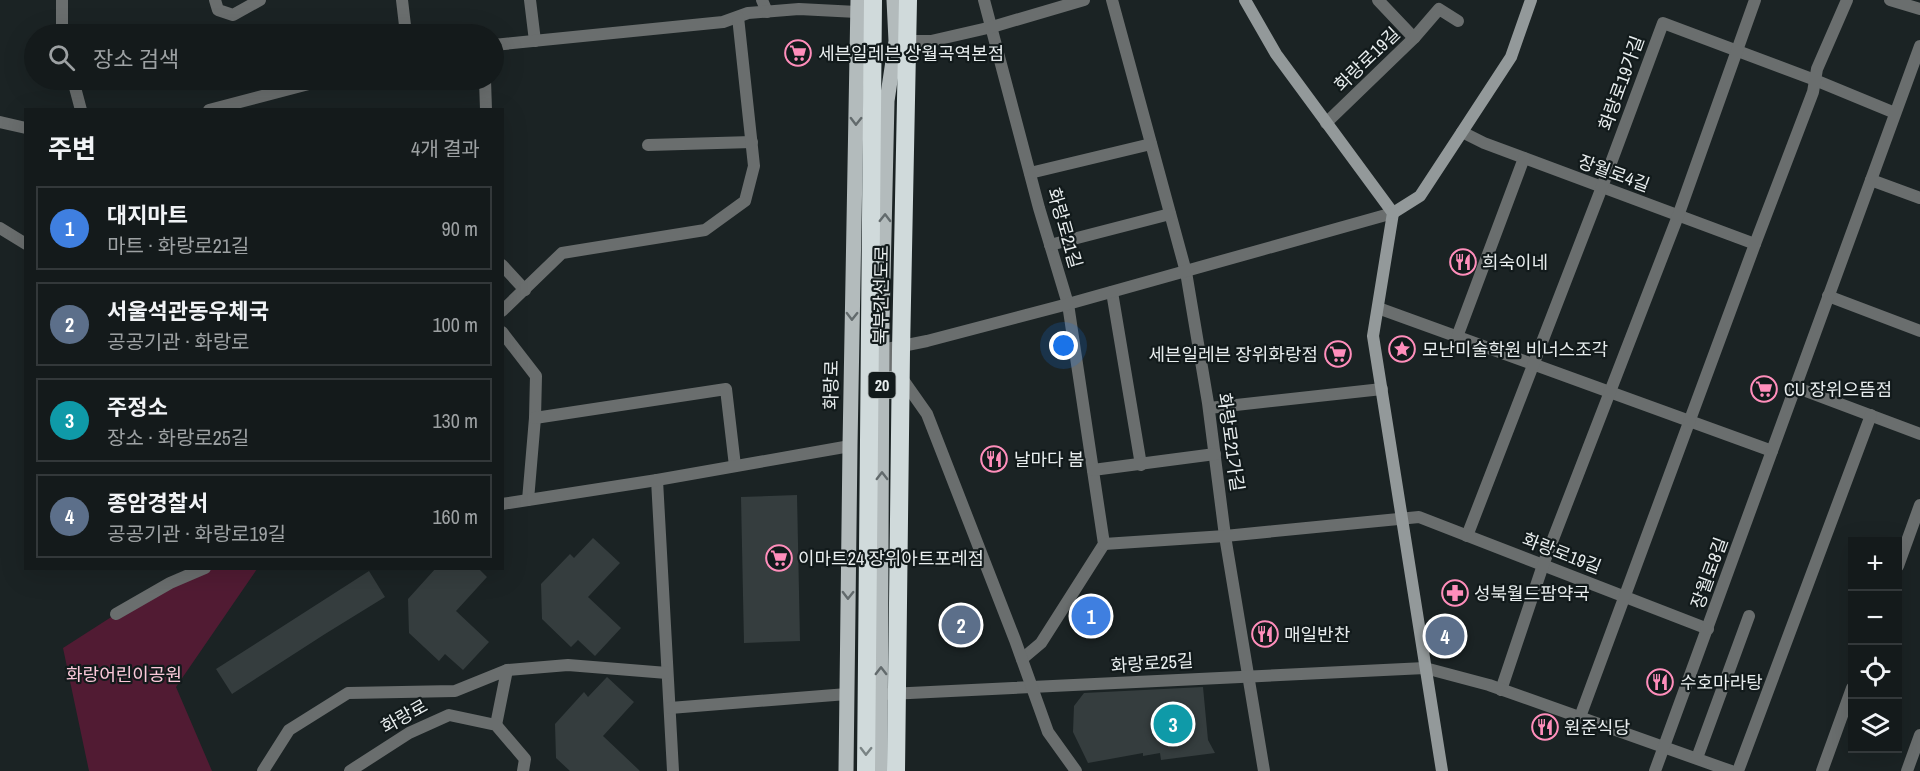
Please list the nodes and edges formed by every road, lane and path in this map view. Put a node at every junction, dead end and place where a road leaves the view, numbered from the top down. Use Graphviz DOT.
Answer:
graph roads {
  1 [pos="62,0"];
  2 [pos="215,0"];
  3 [pos="260,0"];
  4 [pos="402,0"];
  5 [pos="530,0"];
  6 [pos="873,0"];
  7 [pos="894,0"];
  8 [pos="908,0"];
  9 [pos="984,0"];
  10 [pos="1084,0"];
  11 [pos="1112,0"];
  12 [pos="1245,0"];
  13 [pos="1378,0"];
  14 [pos="1532,0"];
  15 [pos="1755,0"];
  16 [pos="1847,0"];
  17 [pos="1890,0"];
  18 [pos="798,5"];
  19 [pos="764,6"];
  20 [pos="858,6"];
  21 [pos="1920,9"];
  22 [pos="738,16"];
  23 [pos="1458,21"];
  24 [pos="62,24"];
  25 [pos="405,24"];
  26 [pos="992,27"];
  27 [pos="1414,38"];
  28 [pos="535,41"];
  29 [pos="896,41"];
  30 [pos="504,44"];
  31 [pos="1920,46"];
  32 [pos="1737,52"];
  33 [pos="1815,80"];
  34 [pos="857,88"];
  35 [pos="76,90"];
  36 [pos="286,90"];
  37 [pos="485,90"];
  38 [pos="887,101"];
  39 [pos="80,108"];
  40 [pos="217,108"];
  41 [pos="486,108"];
  42 [pos="1895,113"];
  43 [pos="0,122"];
  44 [pos="1326,123"];
  45 [pos="24,128"];
  46 [pos="1462,132"];
  47 [pos="752,142"];
  48 [pos="1151,144"];
  49 [pos="648,146"];
  50 [pos="1524,158"];
  51 [pos="1030,174"];
  52 [pos="1871,180"];
  53 [pos="1602,187"];
  54 [pos="1920,198"];
  55 [pos="1393,213"];
  56 [pos="1170,214"];
  57 [pos="1678,216"];
  58 [pos="0,228"];
  59 [pos="24,239"];
  60 [pos="1755,244"];
  61 [pos="1050,245"];
  62 [pos="504,267"];
  63 [pos="1186,272"];
  64 [pos="525,290"];
  65 [pos="1112,292"];
  66 [pos="1828,296"];
  67 [pos="1068,304"];
  68 [pos="1378,308"];
  69 [pos="504,309"];
  70 [pos="1920,331"];
  71 [pos="504,335"];
  72 [pos="1457,337"];
  73 [pos="882,350"];
  74 [pos="1533,364"];
  75 [pos="1795,387"];
  76 [pos="1382,389"];
  77 [pos="1609,392"];
  78 [pos="1209,408"];
  79 [pos="1871,416"];
  80 [pos="535,418"];
  81 [pos="1691,421"];
  82 [pos="1920,434"];
  83 [pos="850,446"];
  84 [pos="1772,451"];
  85 [pos="1215,454"];
  86 [pos="1141,465"];
  87 [pos="735,466"];
  88 [pos="1093,470"];
  89 [pos="657,480"];
  90 [pos="528,500"];
  91 [pos="504,504"];
  92 [pos="1920,505"];
  93 [pos="1402,519"];
  94 [pos="1225,536"];
  95 [pos="1467,536"];
  96 [pos="1104,544"];
  97 [pos="1902,555"];
  98 [pos="1543,565"];
  99 [pos="200,570"];
  100 [pos="1624,597"];
  101 [pos="116,614"];
  102 [pos="1749,616"];
  103 [pos="1708,629"];
  104 [pos="1022,659"];
  105 [pos="1425,668"];
  106 [pos="507,670"];
  107 [pos="668,673"];
  108 [pos="1249,675"];
  109 [pos="1031,687"];
  110 [pos="1501,690"];
  111 [pos="847,694"];
  112 [pos="881,694"];
  113 [pos="1848,699"];
  114 [pos="670,708"];
  115 [pos="1580,717"];
  116 [pos="496,725"];
  117 [pos="1920,735"];
  118 [pos="1664,746"];
  119 [pos="1697,758"];
  120 [pos="263,771"];
  121 [pos="350,771"];
  122 [pos="523,771"];
  123 [pos="673,771"];
  124 [pos="846,771"];
  125 [pos="866,771"];
  126 [pos="880,771"];
  127 [pos="896,771"];
  128 [pos="1076,771"];
  129 [pos="1264,771"];
  130 [pos="1442,771"];
  131 [pos="1655,771"];
  132 [pos="1731,771"];
  133 [pos="1738,771"];
  134 [pos="1822,771"];
  135 [pos="1907,771"];
  1 -- 24 [label="street"];
  2 -- 3 [label="street"];
  4 -- 25 [label="street"];
  5 -- 28 [label="street"];
  6 -- 125 [label="highway, 북부간선도로, one-way, bridge"];
  7 -- 29 [label="main road, 20"];
  8 -- 127 [label="highway, 북부간선도로, bridge"];
  9 -- 26 [label="street, 화랑로21길"];
  10 -- 26 [label="street"];
  11 -- 48 [label="street, 화랑로21가길"];
  12 -- 44 [label="street"];
  13 -- 27 [label="street"];
  14 -- 46 [label="street"];
  15 -- 32 [label="street"];
  16 -- 33 [label="street"];
  17 -- 21 [label="street"];
  18 -- 19 [label="street"];
  18 -- 20 [label="street"];
  19 -- 22 [label="street"];
  20 -- 34 [label="main road, 화랑로 / 20"];
  22 -- 28 [label="street"];
  22 -- 47 [label="street"];
  23 -- 27 [label="street, 화랑로19길"];
  26 -- 29 [label="street"];
  26 -- 51 [label="street, 화랑로21길"];
  27 -- 44 [label="street, 화랑로19길"];
  28 -- 30 [label="street"];
  29 -- 38 [label="main road, 20"];
  31 -- 42 [label="street, 장월로8길"];
  32 -- 33 [label="street, 화랑로19가길"];
  32 -- 53 [label="street, 화랑로19가길"];
  32 -- 57 [label="street"];
  33 -- 42 [label="street, 화랑로19가길"];
  33 -- 60 [label="street"];
  34 -- 38 [label="street"];
  34 -- 83 [label="main road, 화랑로 / 20, one-way"];
  35 -- 39 [label="street"];
  36 -- 40 [label="street"];
  37 -- 41 [label="street"];
  73 -- 38 [label="main road, 20, one-way"];
  42 -- 52 [label="street, 장월로8길"];
  43 -- 45 [label="street"];
  44 -- 55 [label="street"];
  46 -- 50 [label="street, 장월로4길"];
  46 -- 55 [label="street"];
  47 -- 49 [label="street"];
  47 -- 64 [label="street"];
  48 -- 51 [label="street"];
  48 -- 56 [label="street, 화랑로21가길"];
  50 -- 53 [label="street, 장월로4길"];
  50 -- 72 [label="street"];
  51 -- 61 [label="street, 화랑로21길"];
  52 -- 54 [label="street"];
  52 -- 66 [label="street, 장월로8길"];
  53 -- 57 [label="street, 장월로4길"];
  53 -- 74 [label="street, 화랑로19가길"];
  55 -- 63 [label="street"];
  55 -- 68 [label="street"];
  56 -- 61 [label="street"];
  56 -- 63 [label="street, 화랑로21가길"];
  57 -- 60 [label="street, 장월로4길"];
  57 -- 77 [label="street"];
  58 -- 59 [label="street"];
  60 -- 81 [label="street"];
  61 -- 67 [label="street, 화랑로21길"];
  62 -- 64 [label="street"];
  63 -- 65 [label="street"];
  63 -- 78 [label="street, 화랑로21가길"];
  64 -- 69 [label="street"];
  65 -- 67 [label="street"];
  65 -- 86 [label="street"];
  66 -- 70 [label="street"];
  66 -- 75 [label="street, 장월로8길"];
  67 -- 73 [label="street"];
  67 -- 88 [label="street, 화랑로21길"];
  68 -- 72 [label="street"];
  68 -- 76 [label="street"];
  71 -- 80 [label="street"];
  72 -- 74 [label="street"];
  73 -- 104 [label="street"];
  112 -- 73 [label="main road, 20, one-way"];
  74 -- 77 [label="street"];
  74 -- 95 [label="street, 화랑로19가길"];
  75 -- 79 [label="street"];
  75 -- 84 [label="street, 장월로8길"];
  76 -- 78 [label="street"];
  76 -- 93 [label="street"];
  77 -- 81 [label="street"];
  77 -- 98 [label="street"];
  78 -- 85 [label="street, 화랑로21가길"];
  79 -- 82 [label="street"];
  79 -- 133 [label="street"];
  80 -- 87 [label="street"];
  80 -- 90 [label="street"];
  81 -- 84 [label="street"];
  81 -- 100 [label="street"];
  83 -- 87 [label="street"];
  83 -- 111 [label="main road, 화랑로 / 20, one-way"];
  84 -- 103 [label="street, 장월로8길"];
  85 -- 86 [label="street"];
  85 -- 94 [label="street, 화랑로21가길"];
  86 -- 88 [label="street"];
  87 -- 89 [label="street"];
  88 -- 96 [label="street, 화랑로21길"];
  89 -- 90 [label="street"];
  89 -- 107 [label="street"];
  90 -- 91 [label="street"];
  92 -- 97 [label="street"];
  93 -- 94 [label="street, 화랑로19길"];
  93 -- 95 [label="street, 화랑로19길"];
  93 -- 105 [label="street"];
  94 -- 96 [label="street, 화랑로19길"];
  94 -- 108 [label="street, 화랑로21가길"];
  95 -- 98 [label="street, 화랑로19길"];
  96 -- 104 [label="street"];
  98 -- 100 [label="street, 화랑로19길"];
  98 -- 110 [label="street"];
  99 -- 101 [label="street"];
  100 -- 103 [label="street, 화랑로19길"];
  100 -- 115 [label="street"];
  102 -- 119 [label="street"];
  103 -- 118 [label="street, 장월로8길"];
  104 -- 109 [label="street"];
  105 -- 108 [label="street, 화랑로25길"];
  105 -- 110 [label="street, 화랑로25길"];
  105 -- 130 [label="street"];
  106 -- 107 [label="street"];
  106 -- 116 [label="street"];
  106 -- 120 [label="street"];
  107 -- 114 [label="street"];
  108 -- 109 [label="street, 화랑로25길"];
  108 -- 129 [label="street, 화랑로21가길"];
  109 -- 112 [label="street, 화랑로25길"];
  109 -- 128 [label="street"];
  110 -- 115 [label="street, 화랑로25길"];
  111 -- 114 [label="street"];
  111 -- 124 [label="main road, 화랑로 / 20"];
  112 -- 126 [label="main road, 20"];
  113 -- 134 [label="street"];
  114 -- 123 [label="street"];
  115 -- 118 [label="street, 화랑로25길"];
  116 -- 121 [label="street, 화랑로"];
  116 -- 122 [label="street"];
  117 -- 135 [label="street"];
  118 -- 119 [label="street, 화랑로25길"];
  118 -- 131 [label="street, 장월로8길"];
  119 -- 132 [label="street, 화랑로25길"];
}
